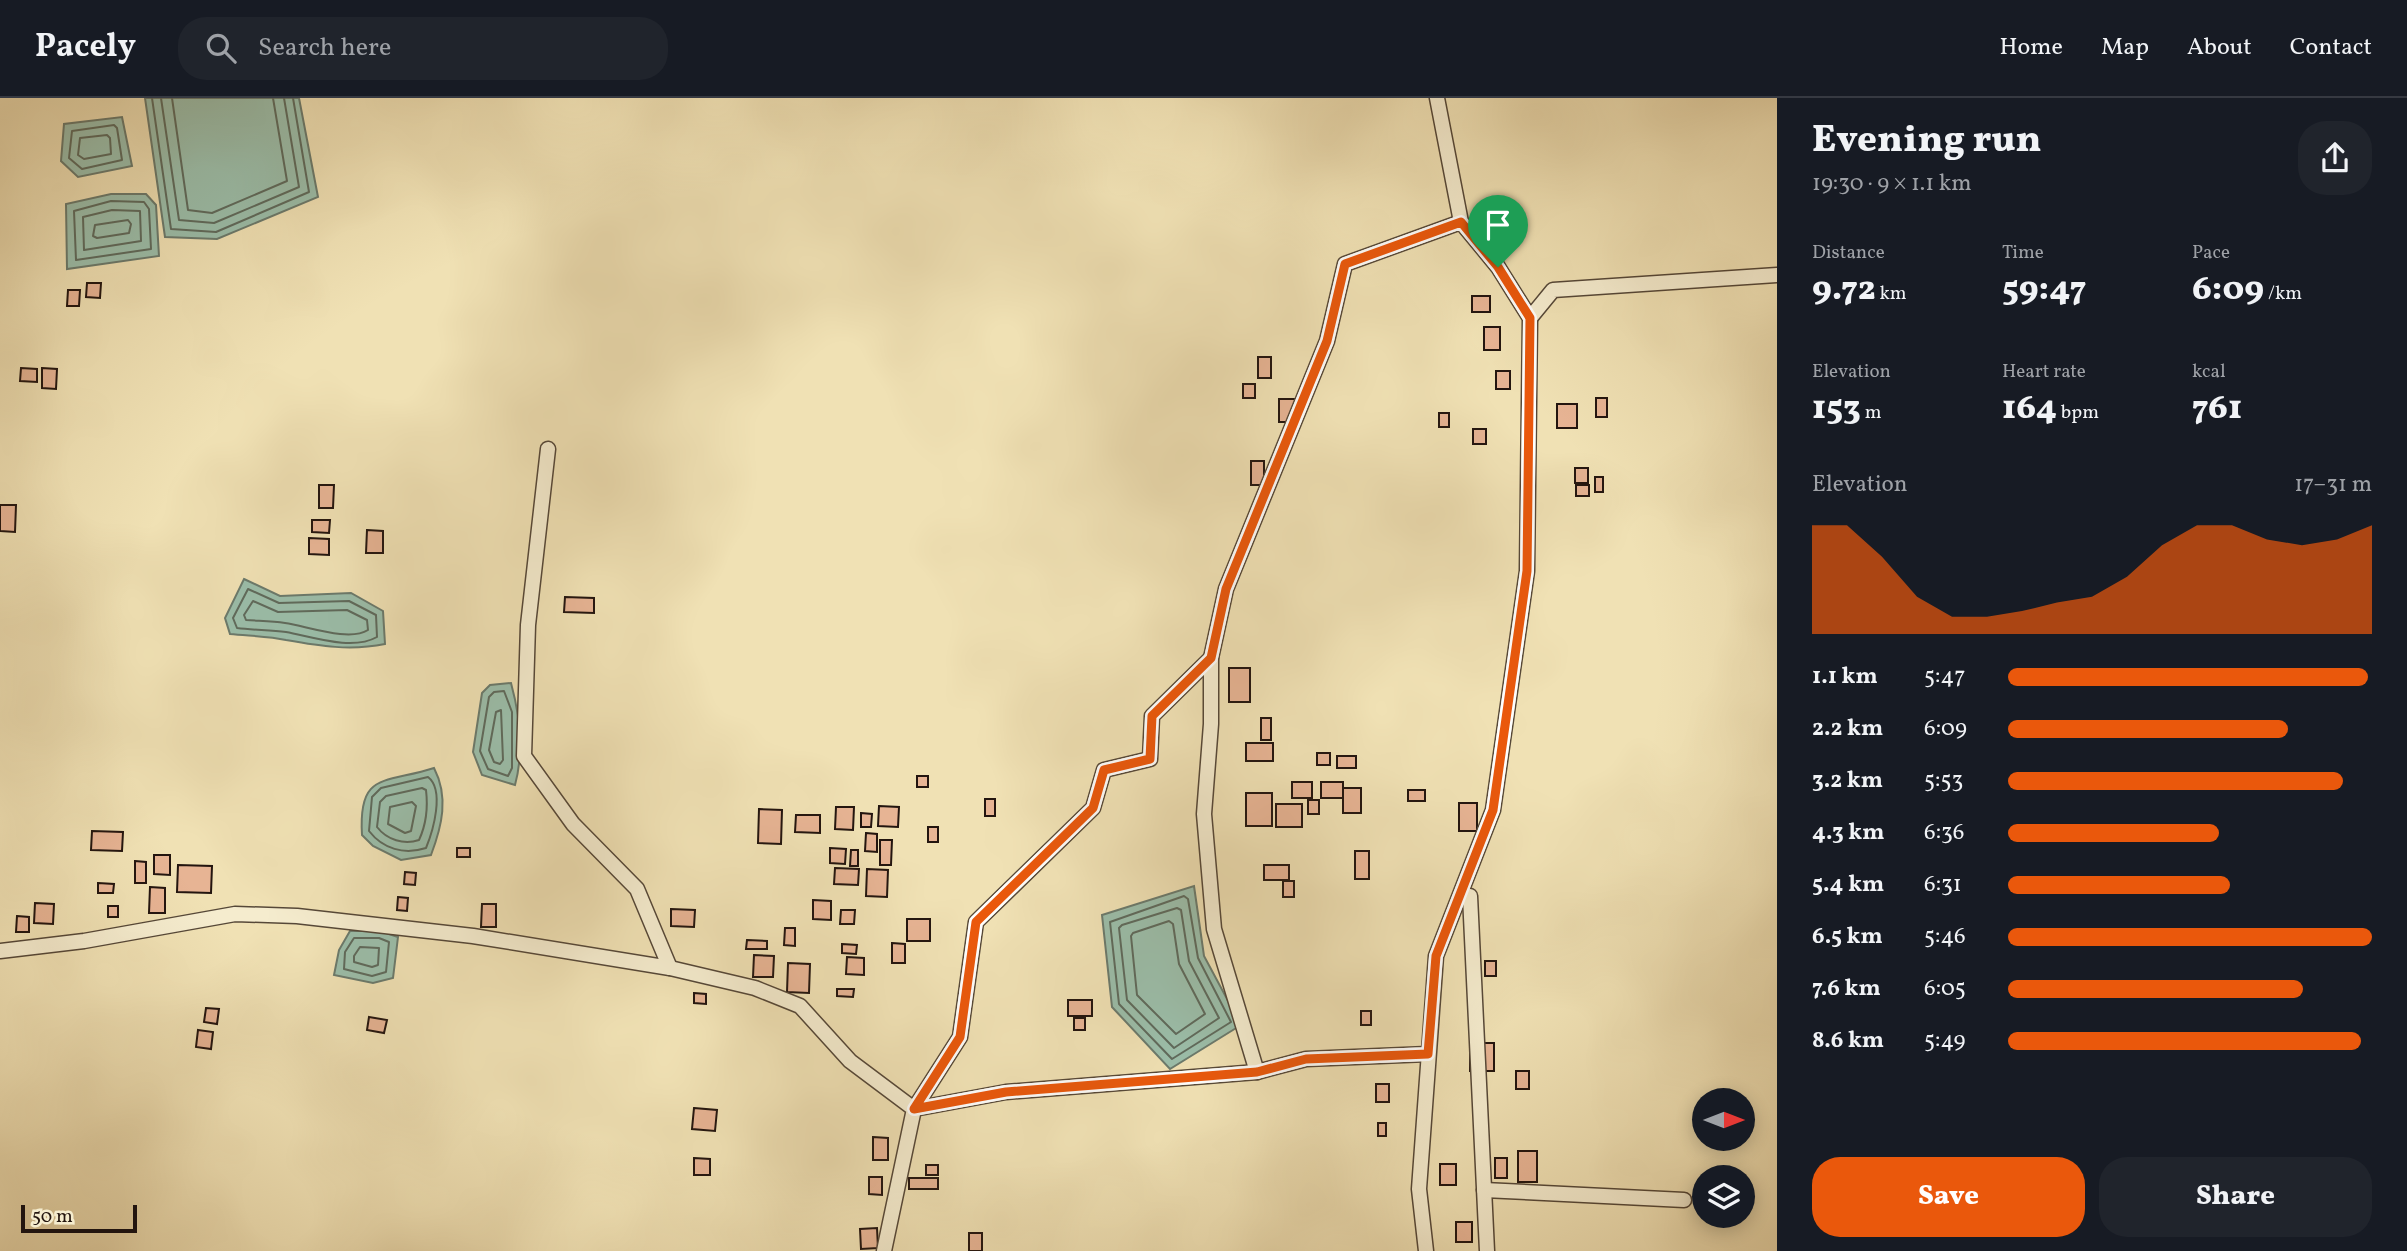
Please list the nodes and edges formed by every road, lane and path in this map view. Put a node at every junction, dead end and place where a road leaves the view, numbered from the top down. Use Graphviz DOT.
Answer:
graph roads {
  1 [pos="1437,98"];
  2 [pos="1461,222"];
  3 [pos="1777,275"];
  4 [pos="1530,318"];
  5 [pos="548,449"];
  6 [pos="1211,658"];
  7 [pos="1470,896"];
  8 [pos="0,951"];
  9 [pos="670,968"];
  10 [pos="1428,1054"];
  11 [pos="1257,1072"];
  12 [pos="914,1109"];
  13 [pos="1484,1190"];
  14 [pos="1684,1200"];
  15 [pos="884,1251"];
  16 [pos="1426,1251"];
  17 [pos="1487,1251"];
  1 -- 2 [label="street"];
  2 -- 4 [label="street"];
  2 -- 6 [label="street"];
  3 -- 4 [label="street"];
  4 -- 10 [label="street"];
  5 -- 9 [label="street"];
  6 -- 11 [label="street"];
  6 -- 12 [label="street"];
  7 -- 13 [label="street"];
  8 -- 9 [label="street"];
  9 -- 12 [label="street"];
  10 -- 11 [label="street"];
  10 -- 16 [label="street"];
  11 -- 12 [label="street"];
  12 -- 15 [label="street"];
  13 -- 14 [label="street"];
  13 -- 17 [label="street"];
}
